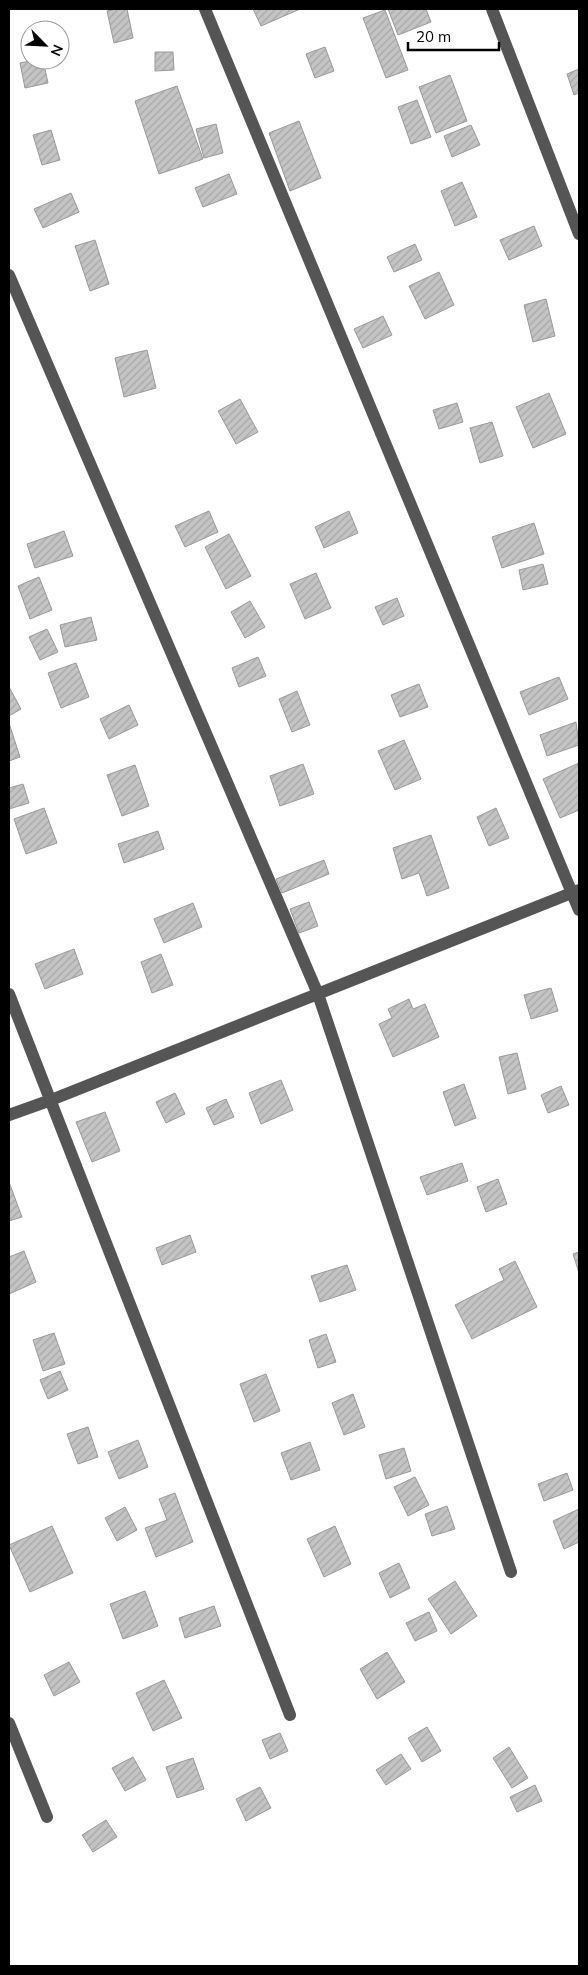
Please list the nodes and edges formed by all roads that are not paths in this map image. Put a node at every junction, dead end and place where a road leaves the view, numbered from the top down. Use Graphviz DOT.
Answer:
graph roads {
  1 [pos="205,9"];
  2 [pos="492,9"];
  3 [pos="579,234"];
  4 [pos="9,275"];
  5 [pos="576,891"];
  6 [pos="579,910"];
  7 [pos="9,994"];
  8 [pos="318,994"];
  9 [pos="52,1100"];
  10 [pos="9,1115"];
  11 [pos="511,1572"];
  12 [pos="290,1715"];
  13 [pos="9,1723"];
  14 [pos="47,1817"];
  1 -- 5 [label="street"];
  2 -- 3 [label="street"];
  4 -- 8 [label="street"];
  5 -- 6 [label="street"];
  5 -- 8 [label="street"];
  7 -- 9 [label="street"];
  8 -- 9 [label="street"];
  8 -- 11 [label="street"];
  9 -- 10 [label="street"];
  9 -- 12 [label="street"];
  13 -- 14 [label="street"];
}
